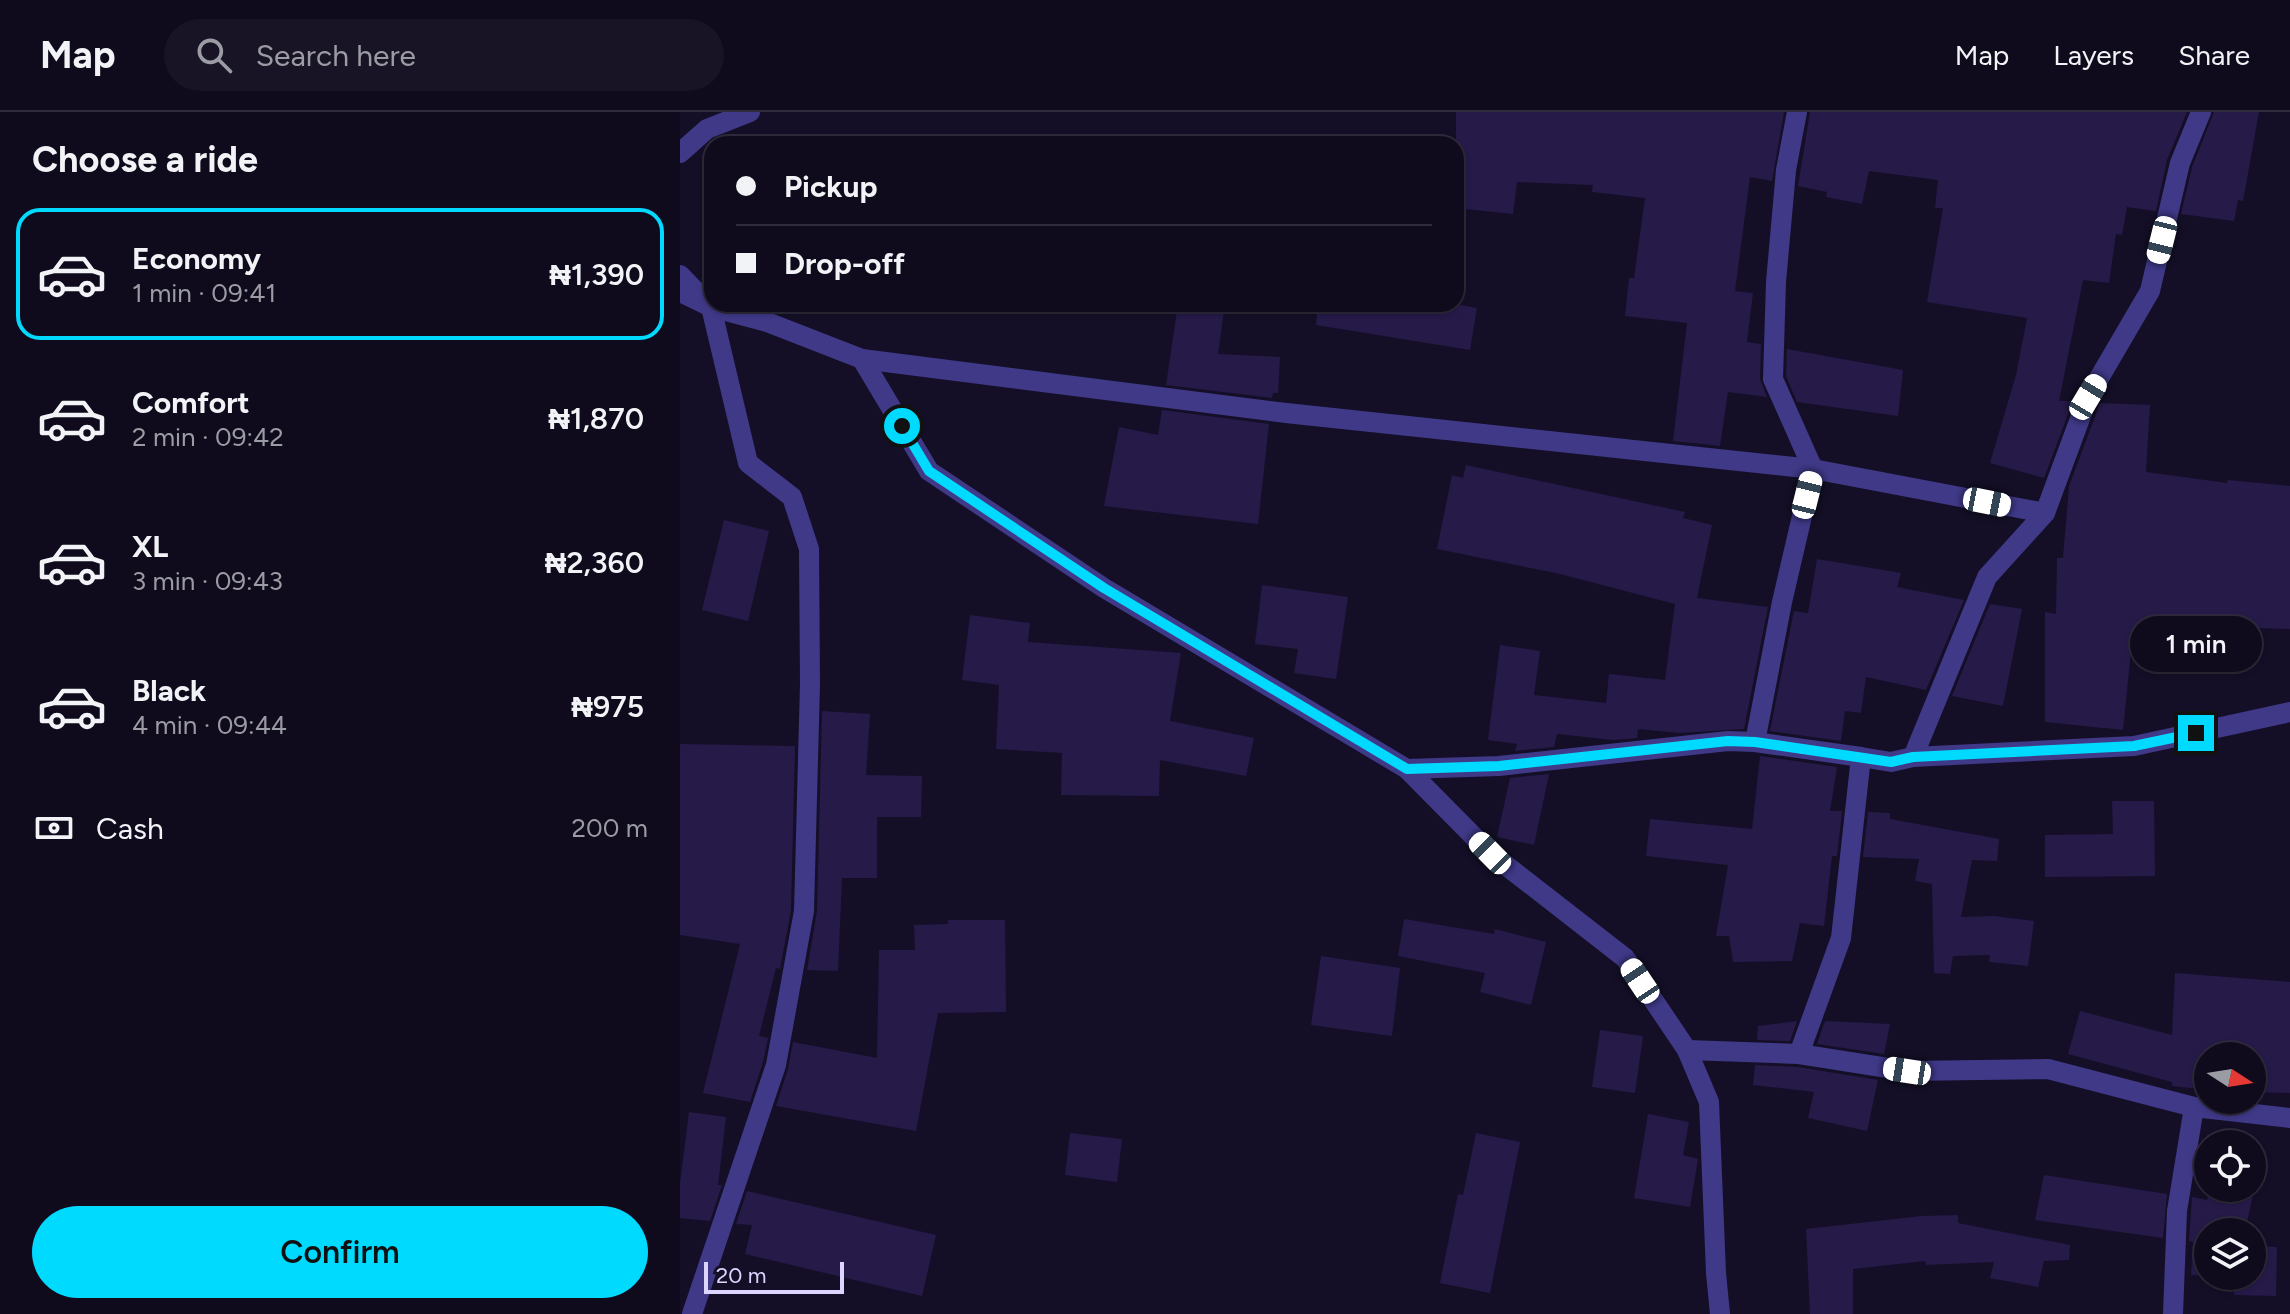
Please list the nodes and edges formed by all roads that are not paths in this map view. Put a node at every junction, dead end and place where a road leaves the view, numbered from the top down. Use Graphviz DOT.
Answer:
graph roads {
  1 [pos="750,112"];
  2 [pos="1797,112"];
  3 [pos="2201,112"];
  4 [pos="680,153"];
  5 [pos="680,275"];
  6 [pos="680,292"];
  7 [pos="704,300"];
  8 [pos="704,304"];
  9 [pos="712,312"];
  10 [pos="730,312"];
  11 [pos="862,359"];
  12 [pos="1813,469"];
  13 [pos="2045,513"];
  14 [pos="2290,712"];
  15 [pos="1755,742"];
  16 [pos="1861,757"];
  17 [pos="1913,757"];
  18 [pos="1407,769"];
  19 [pos="1687,1050"];
  20 [pos="1799,1054"];
  21 [pos="2194,1107"];
  22 [pos="2255,1114"];
  23 [pos="2290,1118"];
  24 [pos="692,1314"];
  25 [pos="1720,1314"];
  26 [pos="2173,1314"];
  1 -- 4 [label="street"];
  2 -- 12 [label="street"];
  3 -- 13 [label="street"];
  5 -- 7 [label="street"];
  6 -- 8 [label="street"];
  9 -- 24 [label="street"];
  10 -- 11 [label="street"];
  11 -- 12 [label="street"];
  11 -- 18 [label="street"];
  12 -- 13 [label="street"];
  12 -- 15 [label="street"];
  13 -- 17 [label="street"];
  14 -- 17 [label="street"];
  15 -- 16 [label="street"];
  15 -- 18 [label="street"];
  16 -- 17 [label="street"];
  16 -- 20 [label="street"];
  18 -- 19 [label="street"];
  19 -- 20 [label="street"];
  19 -- 25 [label="street"];
  20 -- 21 [label="street"];
  21 -- 26 [label="street"];
  22 -- 23 [label="street"];
}
